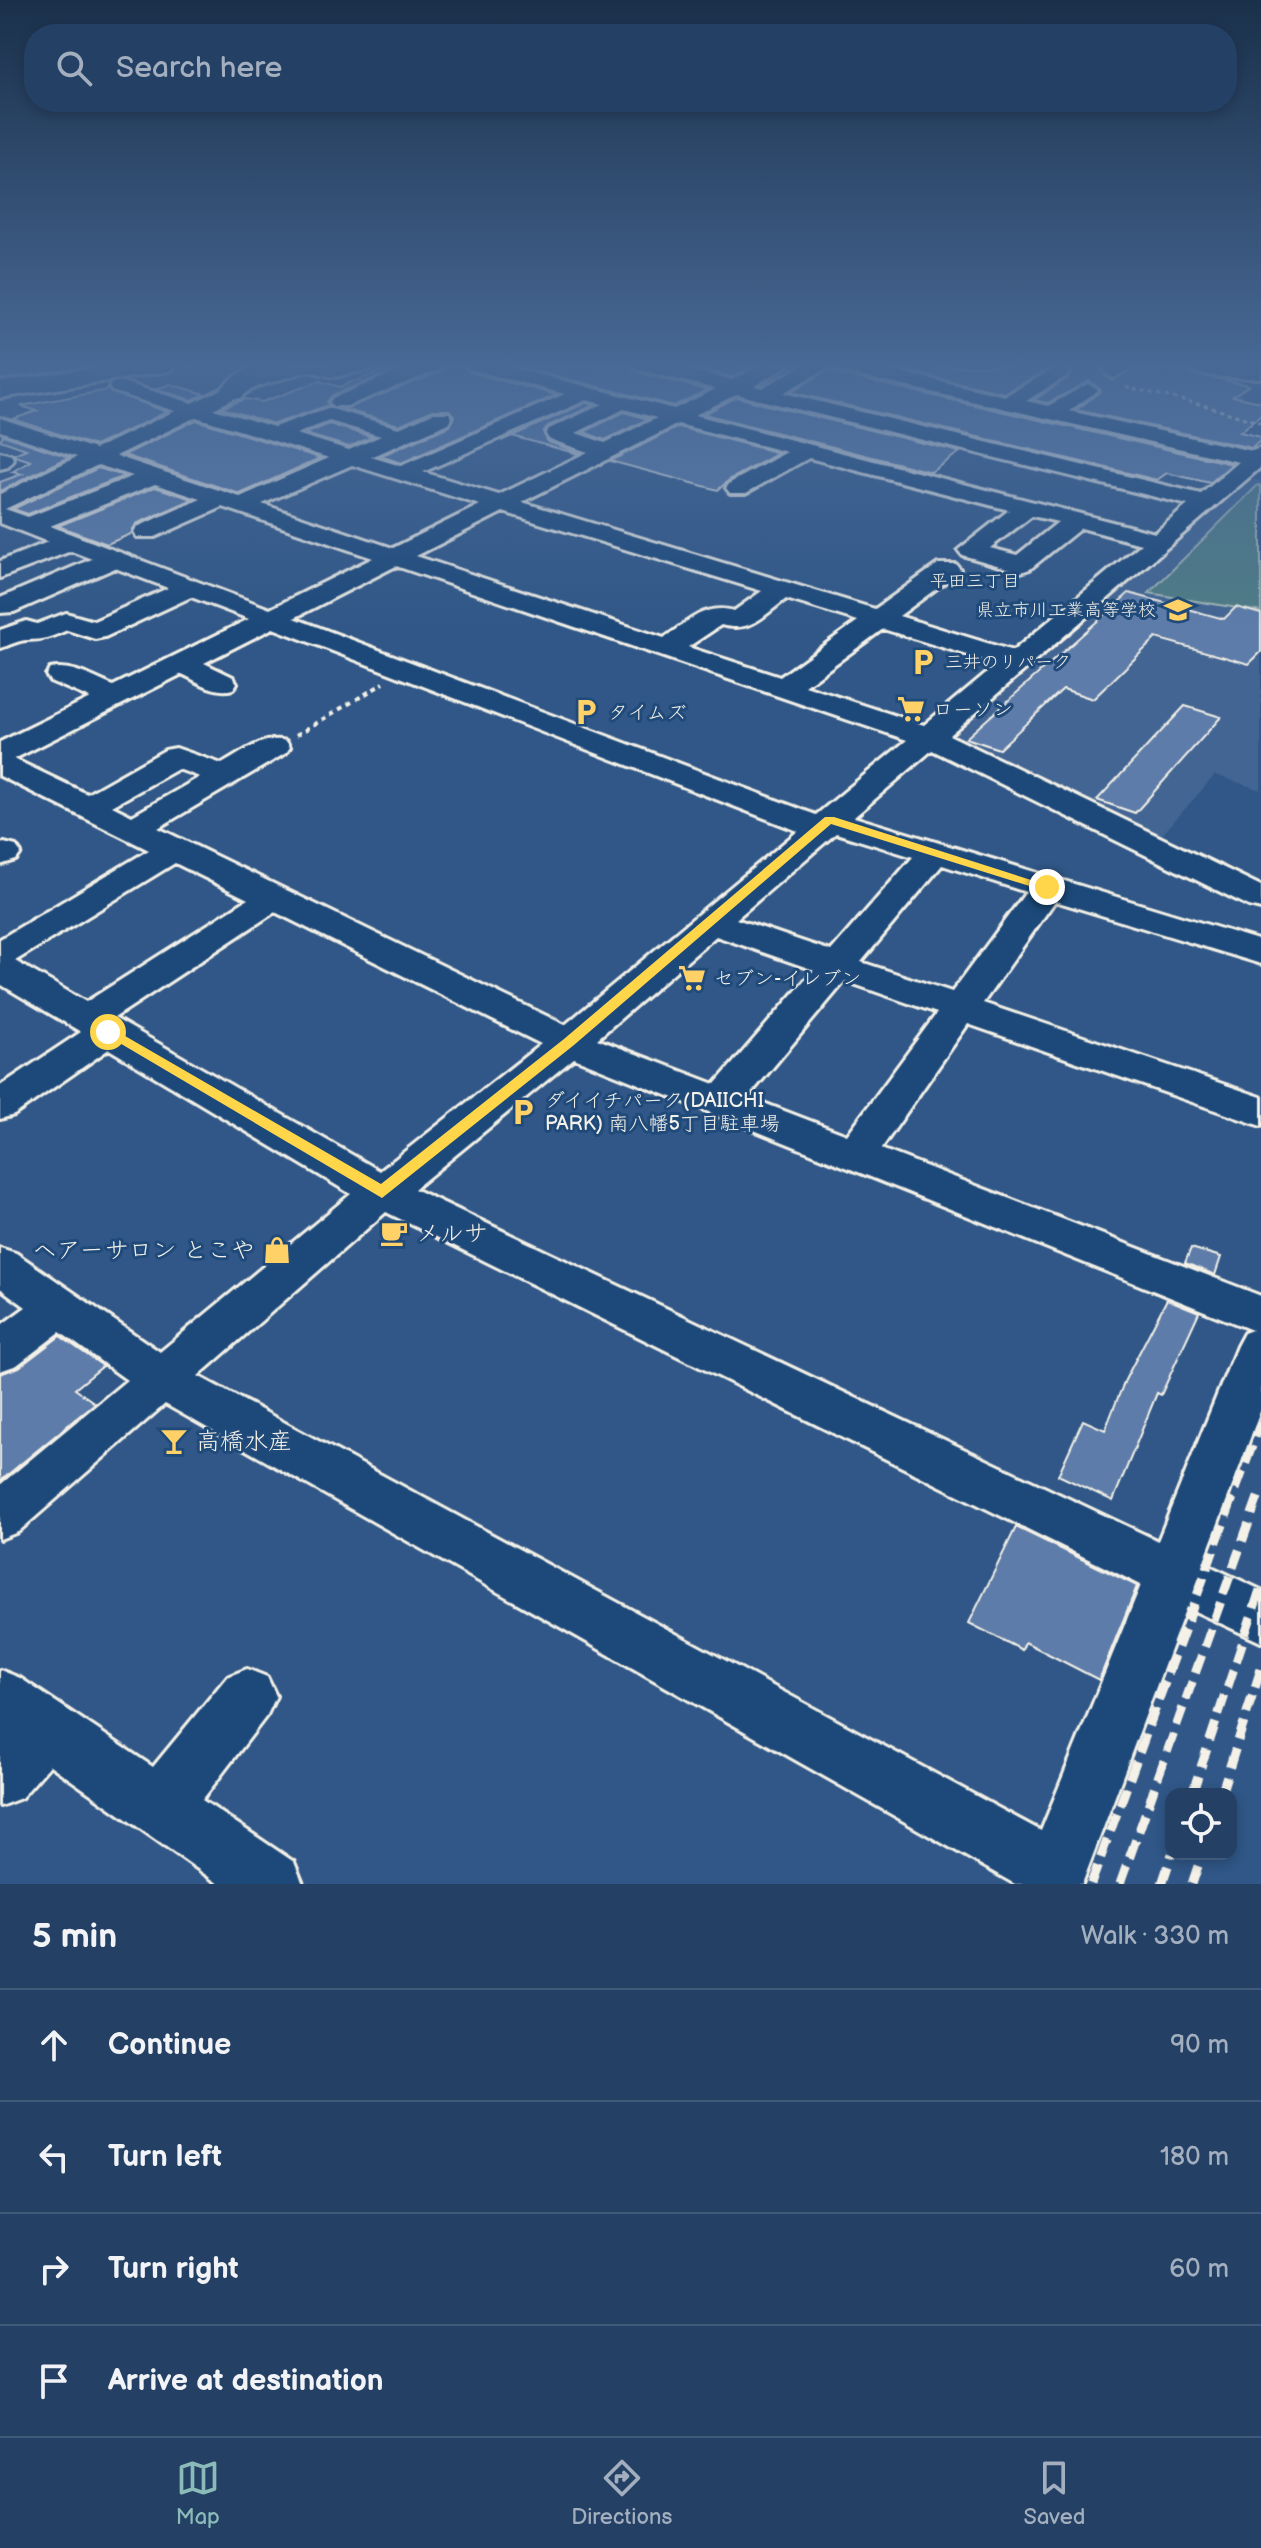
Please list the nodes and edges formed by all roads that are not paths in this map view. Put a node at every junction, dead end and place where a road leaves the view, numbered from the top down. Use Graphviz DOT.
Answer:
graph roads {
  1 [pos="87,453"];
  2 [pos="124,453"];
  3 [pos="341,453"];
  4 [pos="361,453"];
  5 [pos="444,453"];
  6 [pos="483,453"];
  7 [pos="602,453"];
  8 [pos="802,453"];
  9 [pos="818,453"];
  10 [pos="1027,453"];
  11 [pos="1087,453"];
  12 [pos="1207,453"];
  13 [pos="1083,456"];
  14 [pos="351,457"];
  15 [pos="557,458"];
  16 [pos="111,461"];
  17 [pos="158,464"];
  18 [pos="1254,466"];
  19 [pos="403,473"];
  20 [pos="426,480"];
  21 [pos="738,488"];
  22 [pos="491,500"];
  23 [pos="232,502"];
  24 [pos="1204,502"];
  25 [pos="0,503"];
  26 [pos="1026,506"];
  27 [pos="0,515"];
  28 [pos="1076,520"];
  29 [pos="28,526"];
  30 [pos="146,532"];
  31 [pos="1158,541"];
  32 [pos="70,542"];
  33 [pos="394,556"];
  34 [pos="113,559"];
  35 [pos="947,569"];
  36 [pos="0,570"];
  37 [pos="190,588"];
  38 [pos="782,589"];
  39 [pos="5,606"];
  40 [pos="877,618"];
  41 [pos="270,619"];
  42 [pos="0,640"];
  43 [pos="668,648"];
  44 [pos="1017,661"];
  45 [pos="181,663"];
  46 [pos="60,675"];
  47 [pos="223,683"];
  48 [pos="784,688"];
  49 [pos="114,697"];
  50 [pos="929,737"];
  51 [pos="275,747"];
  52 [pos="0,754"];
  53 [pos="0,764"];
  54 [pos="224,776"];
  55 [pos="88,807"];
  56 [pos="825,824"];
  57 [pos="133,829"];
  58 [pos="174,849"];
  59 [pos="935,852"];
  60 [pos="1047,887"];
  61 [pos="273,898"];
  62 [pos="1261,899"];
  63 [pos="710,922"];
  64 [pos="1261,953"];
  65 [pos="0,955"];
  66 [pos="838,966"];
  67 [pos="0,968"];
  68 [pos="960,1007"];
  69 [pos="97,1025"];
  70 [pos="569,1042"];
  71 [pos="721,1103"];
  72 [pos="0,1105"];
  73 [pos="1261,1112"];
  74 [pos="854,1156"];
  75 [pos="382,1192"];
  76 [pos="0,1265"];
  77 [pos="59,1307"];
  78 [pos="1261,1315"];
  79 [pos="1261,1346"];
  80 [pos="0,1352"];
  81 [pos="160,1378"];
  82 [pos="0,1516"];
  83 [pos="1170,1575"];
  84 [pos="1261,1617"];
  85 [pos="247,1696"];
  86 [pos="22,1712"];
  87 [pos="0,1777"];
  88 [pos="159,1806"];
  89 [pos="1053,1878"];
  90 [pos="272,1884"];
  1 -- 16 [label="street"];
  2 -- 16 [label="street"];
  3 -- 14 [label="street"];
  4 -- 14 [label="street"];
  5 -- 19 [label="street"];
  6 -- 20 [label="street"];
  7 -- 22 [label="street"];
  8 -- 21 [label="street"];
  9 -- 26 [label="street"];
  10 -- 13 [label="street"];
  11 -- 13 [label="street"];
  12 -- 18 [label="street"];
  13 -- 24 [label="street"];
  13 -- 26 [label="street"];
  14 -- 19 [label="street"];
  14 -- 23 [label="street"];
  15 -- 22 [label="street"];
  16 -- 17 [label="street"];
  16 -- 25 [label="street"];
  17 -- 23 [label="street"];
  17 -- 29 [label="street"];
  18 -- 24 [label="street"];
  19 -- 20 [label="street"];
  20 -- 22 [label="street"];
  22 -- 33 [label="street"];
  22 -- 38 [label="street"];
  23 -- 30 [label="street"];
  23 -- 33 [label="street"];
  24 -- 31 [label="street"];
  26 -- 28 [label="street"];
  26 -- 28 [label="street"];
  27 -- 29 [label="street"];
  28 -- 31 [label="street"];
  29 -- 32 [label="street"];
  31 -- 44 [label="street"];
  32 -- 34 [label="street"];
  32 -- 36 [label="street"];
  33 -- 41 [label="street"];
  33 -- 43 [label="street"];
  34 -- 37 [label="street"];
  34 -- 39 [label="street"];
  35 -- 40 [label="street"];
  37 -- 41 [label="street"];
  37 -- 42 [label="street"];
  38 -- 40 [label="street"];
  38 -- 43 [label="street"];
  40 -- 44 [label="street"];
  40 -- 48 [label="street"];
  41 -- 45 [label="street"];
  41 -- 56 [label="street"];
  43 -- 48 [label="street"];
  44 -- 50 [label="street"];
  45 -- 47 [label="street"];
  45 -- 49 [label="street"];
  46 -- 49 [label="street"];
  48 -- 50 [label="street"];
  49 -- 52 [label="street"];
  50 -- 56 [label="street"];
  50 -- 62 [label="street"];
  51 -- 54 [label="street"];
  53 -- 55 [label="street"];
  54 -- 55 [label="street"];
  54 -- 57 [label="street"];
  55 -- 57 [label="street"];
  56 -- 59 [label="street"];
  56 -- 63 [label="street"];
  57 -- 58 [label="street"];
  58 -- 61 [label="street"];
  58 -- 65 [label="street"];
  59 -- 60 [label="street"];
  59 -- 66 [label="street"];
  60 -- 64 [label="street"];
  60 -- 68 [label="street"];
  61 -- 69 [label="street"];
  61 -- 70 [label="street"];
  63 -- 66 [label="street"];
  63 -- 70 [label="street"];
  66 -- 68 [label="street"];
  66 -- 71 [label="street"];
  67 -- 69 [label="street"];
  68 -- 73 [label="street"];
  68 -- 74 [label="street"];
  69 -- 72 [label="street"];
  69 -- 75 [label="street"];
  70 -- 71 [label="street"];
  70 -- 75 [label="street"];
  71 -- 74 [label="street"];
  74 -- 78 [label="street"];
  75 -- 81 [label="street"];
  75 -- 83 [label="street"];
  76 -- 77 [label="street"];
  77 -- 80 [label="street"];
  77 -- 81 [label="street"];
  79 -- 83 [label="street"];
  81 -- 82 [label="street"];
  81 -- 89 [label="street"];
  83 -- 84 [label="street"];
  83 -- 89 [label="street"];
  85 -- 88 [label="street"];
  86 -- 87 [label="street"];
  86 -- 88 [label="street"];
  88 -- 90 [label="street"];
}
